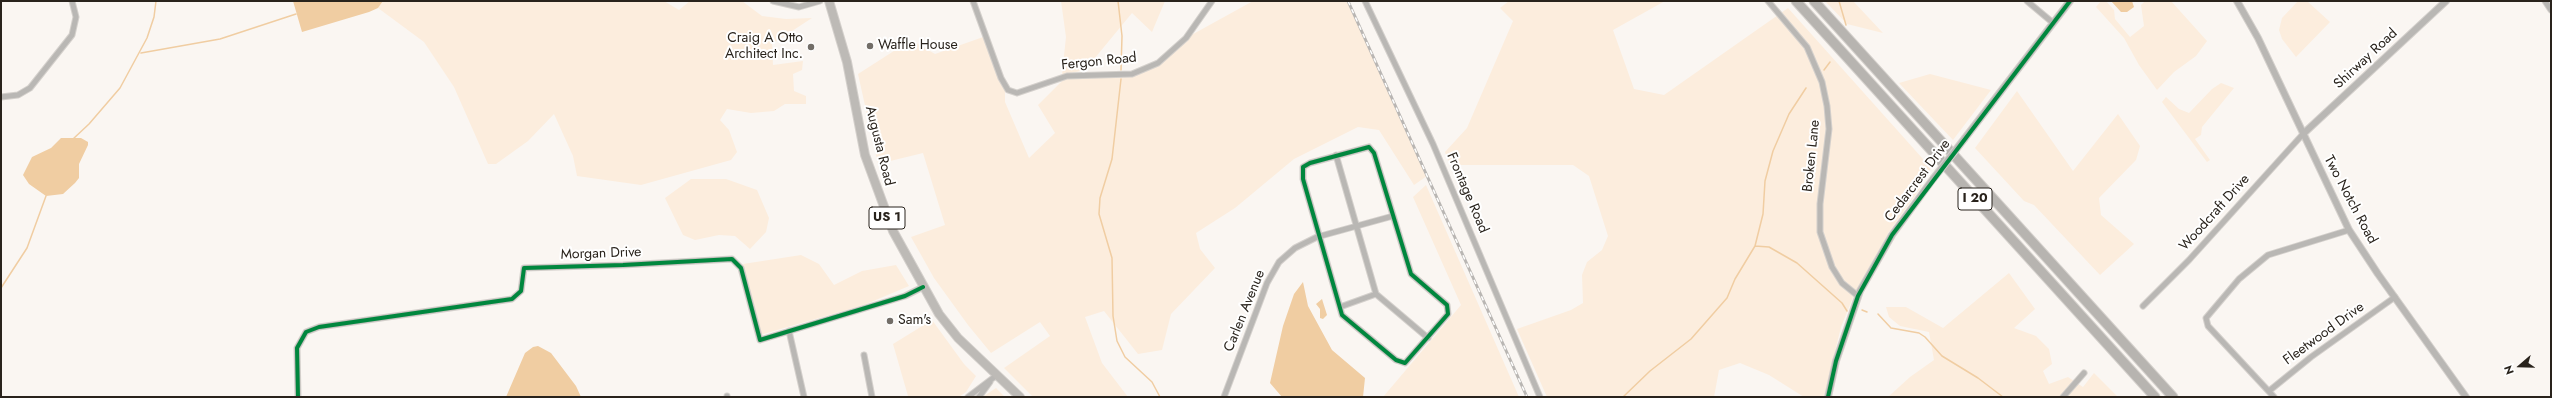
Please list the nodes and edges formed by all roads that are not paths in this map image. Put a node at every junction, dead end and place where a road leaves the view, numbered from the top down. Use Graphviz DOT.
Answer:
graph roads {
  1 [pos="72,1"];
  2 [pos="773,1"];
  3 [pos="820,1"];
  4 [pos="829,1"];
  5 [pos="973,1"];
  6 [pos="1212,1"];
  7 [pos="1365,1"];
  8 [pos="1768,1"];
  9 [pos="1796,1"];
  10 [pos="1814,1"];
  11 [pos="2027,1"];
  12 [pos="2070,1"];
  13 [pos="2236,1"];
  14 [pos="2446,1"];
  15 [pos="2545,1"];
  16 [pos="2551,10"];
  17 [pos="2052,22"];
  18 [pos="1,97"];
  19 [pos="2303,134"];
  20 [pos="1336,155"];
  21 [pos="1393,216"];
  22 [pos="1357,225"];
  23 [pos="2349,230"];
  24 [pos="1320,237"];
  25 [pos="923,287"];
  26 [pos="1376,294"];
  27 [pos="1858,296"];
  28 [pos="2395,297"];
  29 [pos="2143,306"];
  30 [pos="1340,307"];
  31 [pos="789,331"];
  32 [pos="1428,338"];
  33 [pos="864,355"];
  34 [pos="2084,373"];
  35 [pos="997,376"];
  36 [pos="990,382"];
  37 [pos="2268,392"];
  38 [pos="298,397"];
  39 [pos="804,397"];
  40 [pos="872,397"];
  41 [pos="968,397"];
  42 [pos="978,397"];
  43 [pos="1020,397"];
  44 [pos="1224,397"];
  45 [pos="1540,397"];
  46 [pos="1828,397"];
  47 [pos="2063,397"];
  48 [pos="2155,397"];
  49 [pos="2173,397"];
  50 [pos="2274,397"];
  51 [pos="2466,397"];
  1 -- 18 [label="street"];
  2 -- 3 [label="street"];
  4 -- 25 [label="main road, Augusta Road / US 1"];
  5 -- 6 [label="street, Fergon Road"];
  7 -- 45 [label="street, Frontage Road"];
  8 -- 27 [label="street, Broken Lane"];
  9 -- 48 [label="highway, I 20"];
  10 -- 49 [label="highway, I 20"];
  11 -- 17 [label="street"];
  12 -- 17 [label="street, Cedarcrest Drive"];
  13 -- 19 [label="street, Two Notch Road"];
  14 -- 19 [label="street, Shirway Road"];
  15 -- 16 [label="street"];
  17 -- 27 [label="street, Cedarcrest Drive, bridge"];
  19 -- 23 [label="street, Two Notch Road"];
  19 -- 29 [label="street, Woodcraft Drive"];
  20 -- 21 [label="street"];
  20 -- 22 [label="street"];
  20 -- 24 [label="street"];
  21 -- 22 [label="street, Carlen Avenue"];
  21 -- 32 [label="street"];
  22 -- 24 [label="street, Carlen Avenue"];
  22 -- 26 [label="street"];
  23 -- 28 [label="street, Two Notch Road"];
  23 -- 37 [label="street"];
  24 -- 30 [label="street"];
  24 -- 44 [label="street, Carlen Avenue"];
  25 -- 31 [label="street, Morgan Drive"];
  25 -- 35 [label="main road, Augusta Road / US 1"];
  26 -- 30 [label="street"];
  26 -- 32 [label="street"];
  27 -- 46 [label="street, Cedarcrest Drive"];
  28 -- 37 [label="street, Fleetwood Drive"];
  28 -- 51 [label="street, Two Notch Road"];
  30 -- 32 [label="street"];
  31 -- 38 [label="street, Morgan Drive"];
  31 -- 39 [label="street"];
  33 -- 40 [label="street"];
  34 -- 47 [label="street"];
  35 -- 36 [label="street"];
  35 -- 43 [label="main road, Augusta Road / US 1"];
  36 -- 41 [label="street"];
  36 -- 42 [label="street"];
  37 -- 50 [label="street"];
}
